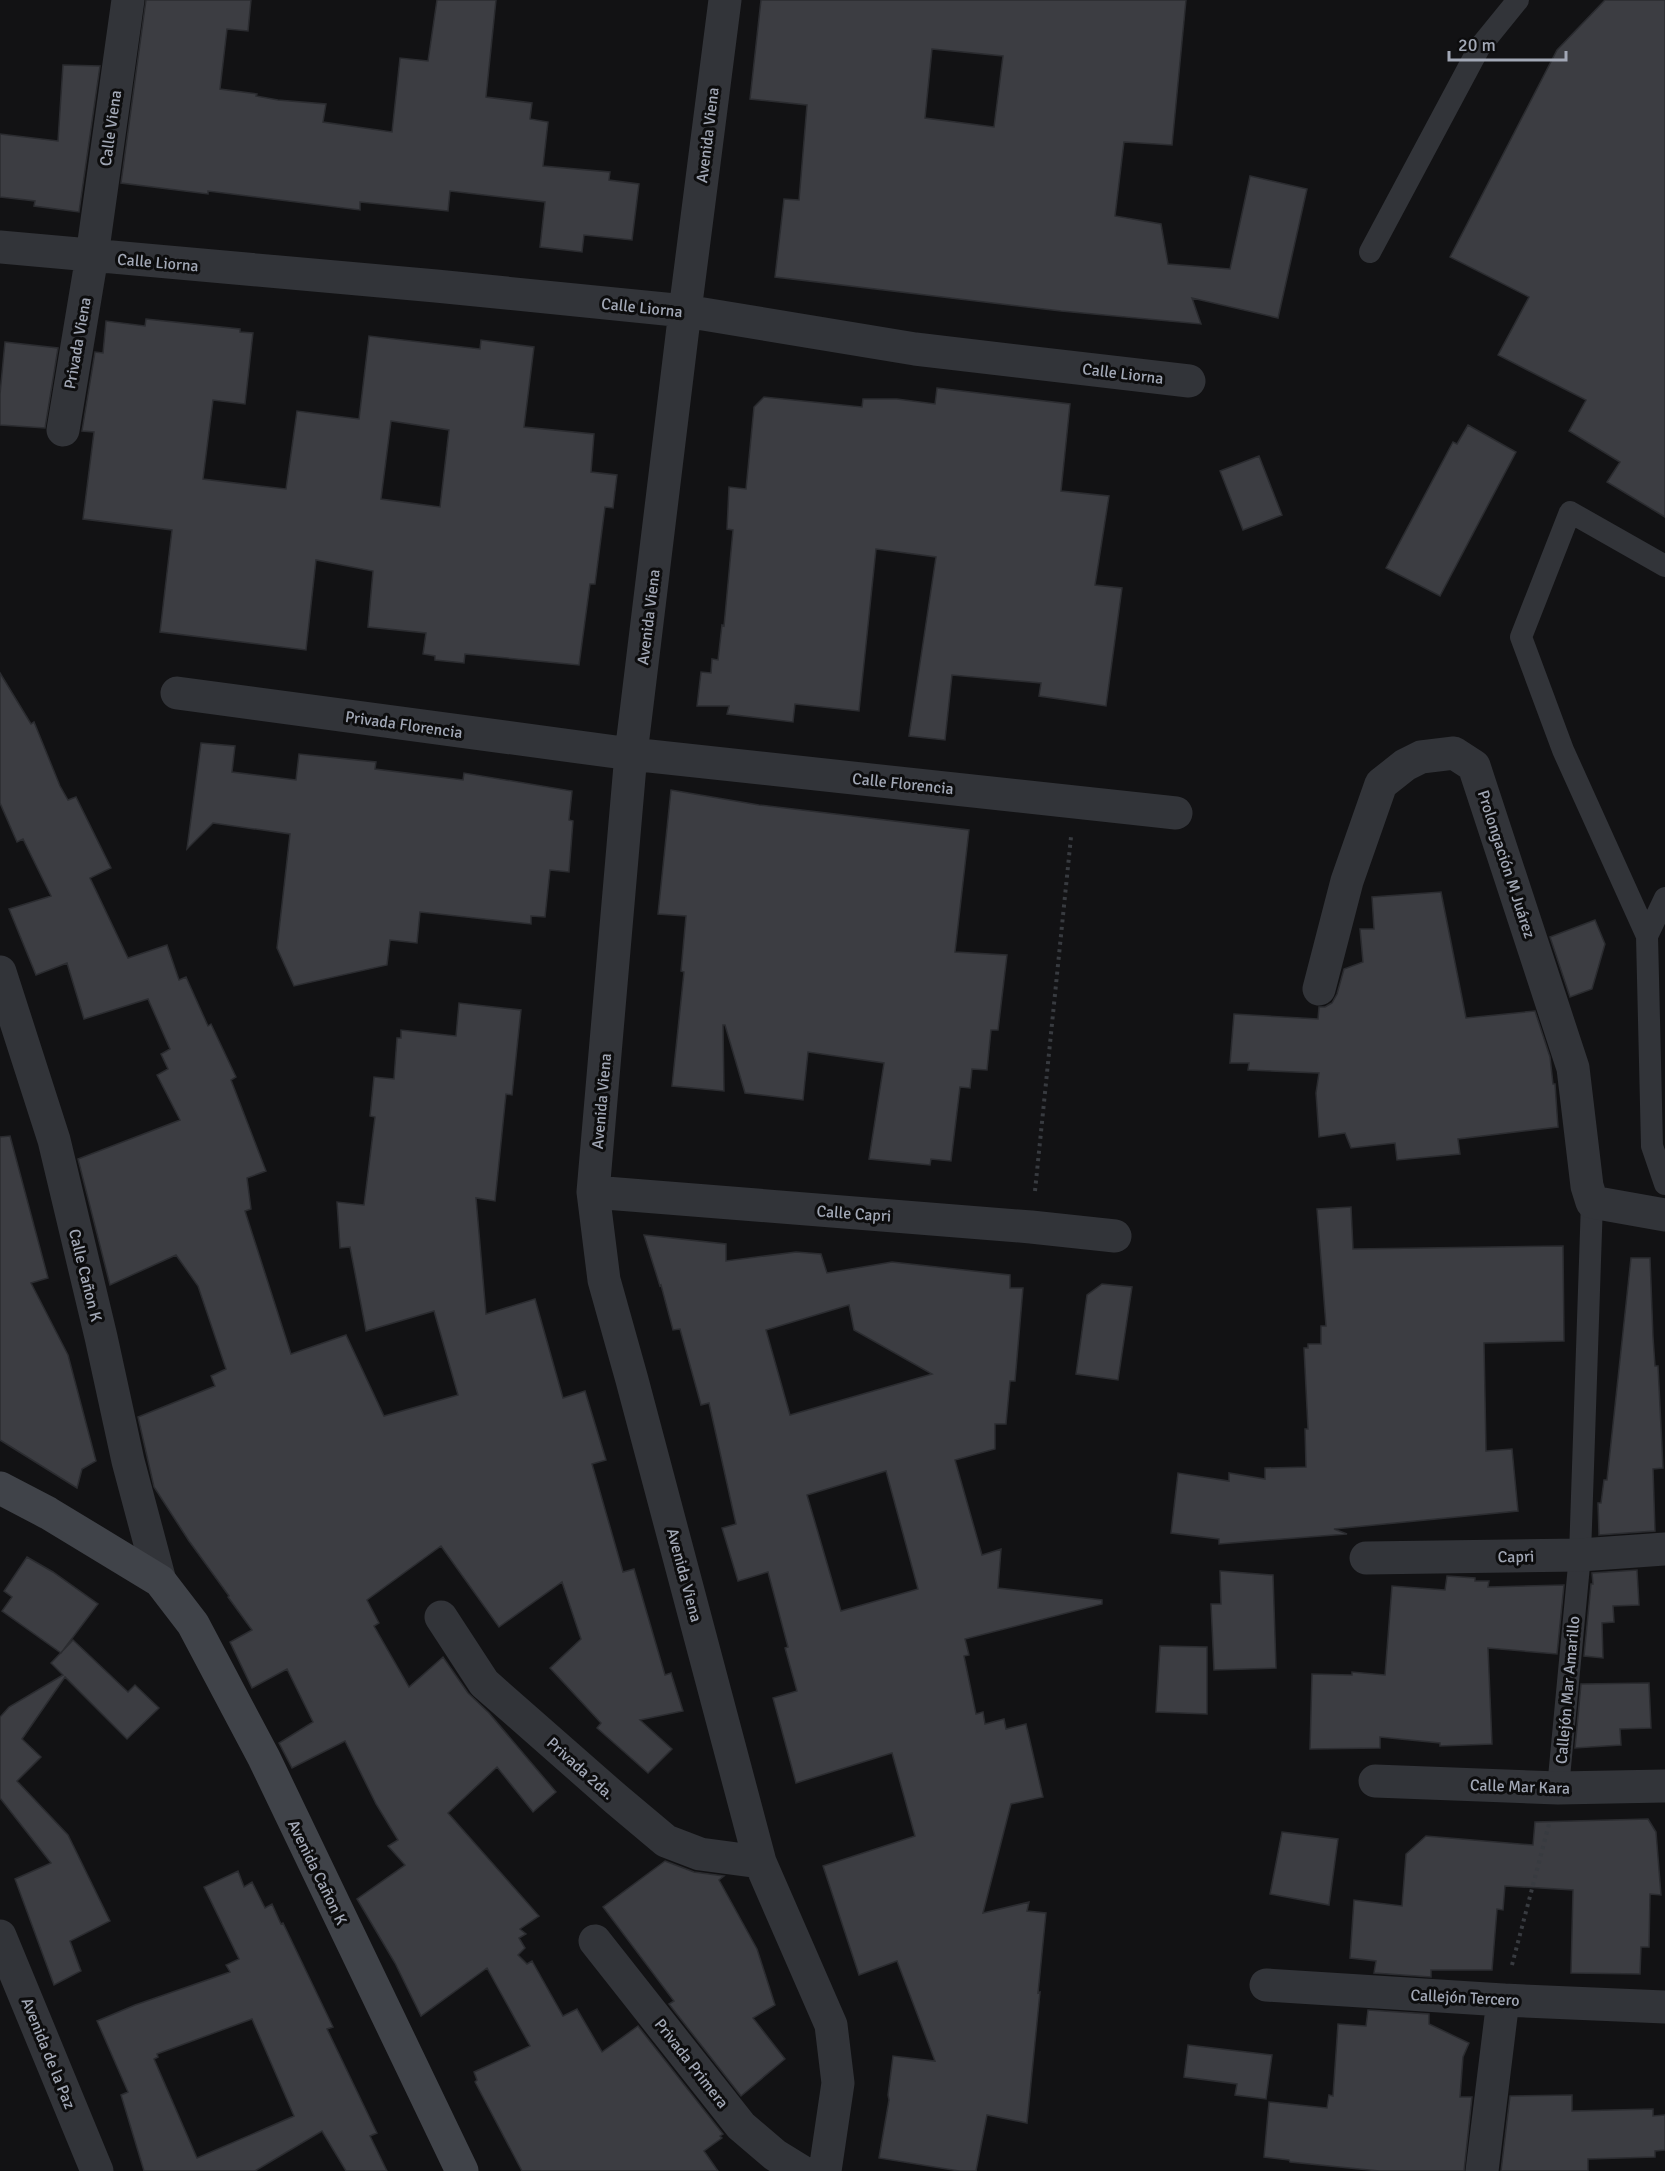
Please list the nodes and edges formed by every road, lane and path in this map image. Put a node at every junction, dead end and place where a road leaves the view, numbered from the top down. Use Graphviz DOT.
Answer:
graph roads {
  1 [pos="128,0"];
  2 [pos="725,0"];
  3 [pos="1518,0"];
  4 [pos="0,247"];
  5 [pos="1370,252"];
  6 [pos="92,256"];
  7 [pos="685,311"];
  8 [pos="1189,381"];
  9 [pos="63,430"];
  10 [pos="1665,566"];
  11 [pos="177,693"];
  12 [pos="631,754"];
  13 [pos="1075,801"];
  14 [pos="1176,813"];
  15 [pos="1665,898"];
  16 [pos="1647,936"];
  17 [pos="0,972"];
  18 [pos="1320,989"];
  19 [pos="1657,1044"];
  20 [pos="1665,1184"];
  21 [pos="593,1192"];
  22 [pos="1592,1202"];
  23 [pos="1665,1215"];
  24 [pos="1031,1227"];
  25 [pos="1115,1236"];
  26 [pos="0,1488"];
  27 [pos="1665,1549"];
  28 [pos="1580,1555"];
  29 [pos="1366,1558"];
  30 [pos="160,1581"];
  31 [pos="441,1617"];
  32 [pos="1375,1781"];
  33 [pos="1665,1786"];
  34 [pos="1558,1788"];
  35 [pos="760,1862"];
  36 [pos="0,1936"];
  37 [pos="595,1941"];
  38 [pos="1266,1985"];
  39 [pos="1503,2000"];
  40 [pos="1665,2007"];
  41 [pos="97,2171"];
  42 [pos="462,2171"];
  43 [pos="801,2171"];
  44 [pos="825,2171"];
  45 [pos="1482,2171"];
  1 -- 6 [label="street, Calle Viena"];
  2 -- 7 [label="street, Avenida Viena"];
  3 -- 5 [label="lane"];
  4 -- 6 [label="street, Calle Liorna"];
  6 -- 7 [label="street, Calle Liorna"];
  6 -- 9 [label="street, Privada Viena"];
  7 -- 8 [label="street, Calle Liorna"];
  7 -- 12 [label="street, Avenida Viena"];
  10 -- 16 [label="lane"];
  11 -- 12 [label="street, Privada Florencia"];
  12 -- 13 [label="street, Calle Florencia"];
  12 -- 21 [label="street, Avenida Viena"];
  13 -- 14 [label="street, Calle Florencia"];
  13 -- 24 [label="path"];
  15 -- 16 [label="lane"];
  16 -- 19 [label="lane"];
  17 -- 30 [label="street, Calle Cañon K"];
  18 -- 22 [label="street, Prolongación M Juárez"];
  19 -- 20 [label="lane"];
  21 -- 24 [label="street, Calle Capri"];
  21 -- 35 [label="street, Avenida Viena"];
  22 -- 23 [label="street"];
  22 -- 28 [label="lane, Callejón Mar Amarillo"];
  24 -- 25 [label="street, Calle Capri"];
  26 -- 30 [label="street"];
  27 -- 28 [label="street, Capri"];
  28 -- 29 [label="street, Capri"];
  28 -- 34 [label="lane, Callejón Mar Amarillo"];
  30 -- 42 [label="street, Avenida Cañon K"];
  31 -- 35 [label="street, Privada 2da."];
  32 -- 34 [label="street, Calle Mar Kara"];
  33 -- 34 [label="street, Calle Mar Kara"];
  34 -- 39 [label="path, Callejón Mar Amarillo"];
  35 -- 44 [label="street, Avenida Viena"];
  36 -- 41 [label="street, Avenida de la Paz"];
  37 -- 43 [label="street, Privada Primera"];
  38 -- 39 [label="street, Callejón Tercero"];
  39 -- 40 [label="street, Callejón Tercero"];
  39 -- 45 [label="street"];
}
